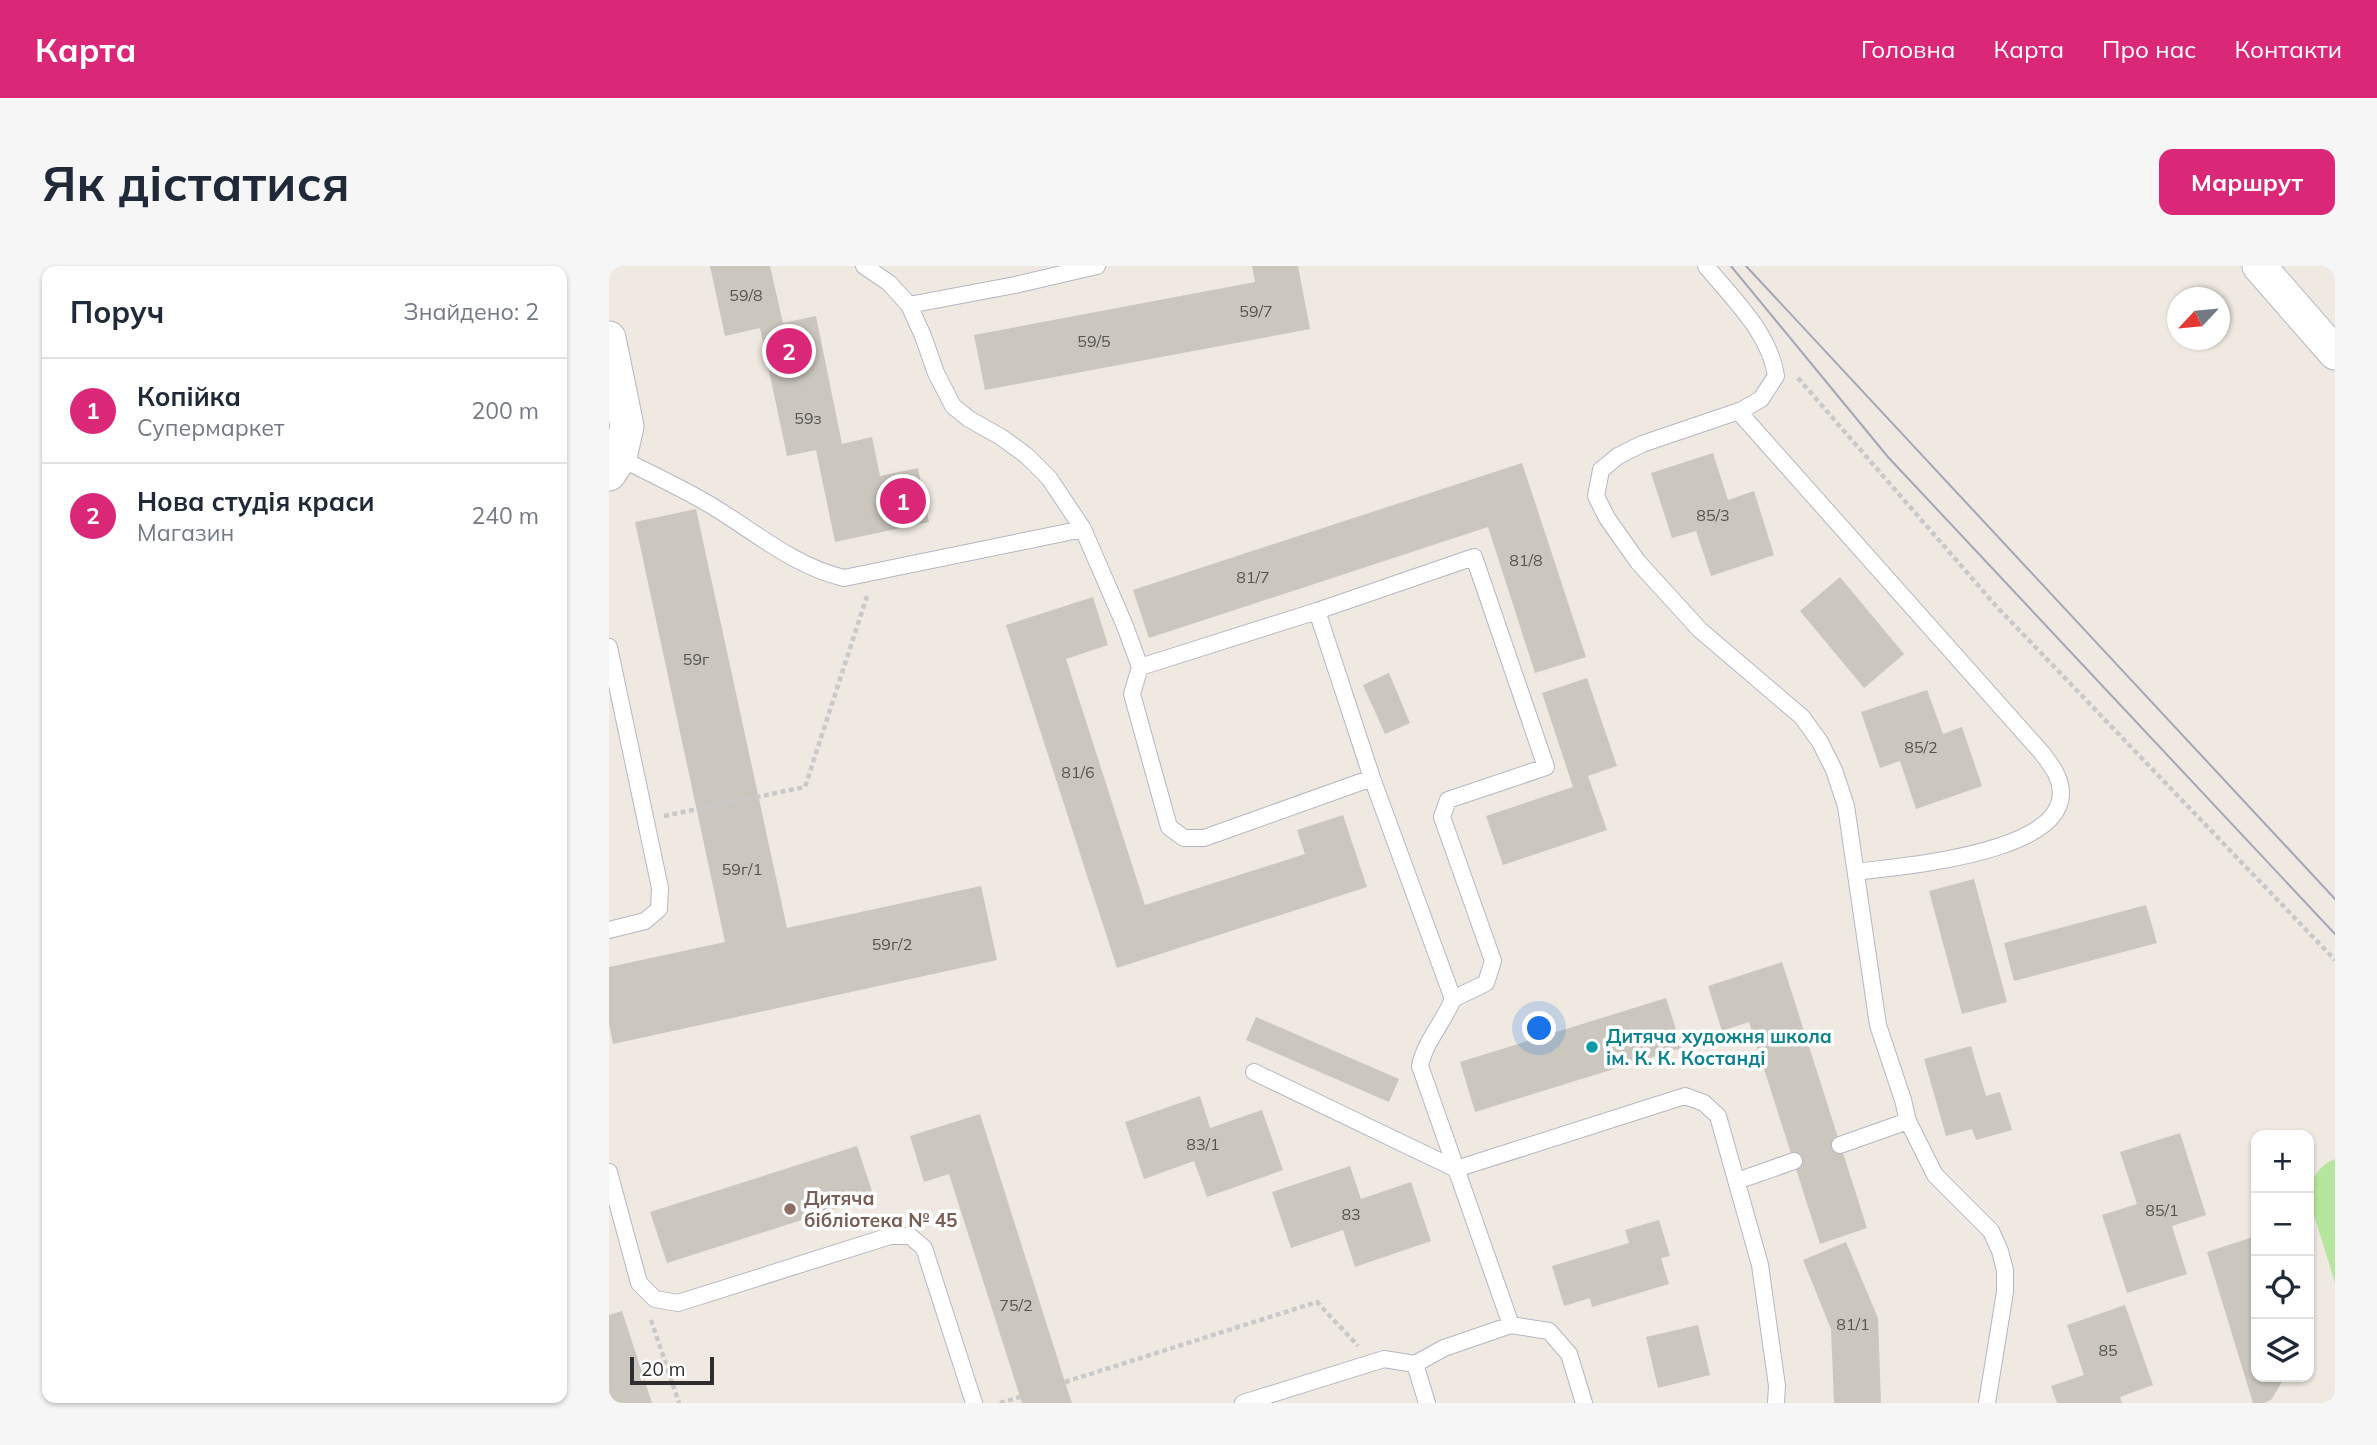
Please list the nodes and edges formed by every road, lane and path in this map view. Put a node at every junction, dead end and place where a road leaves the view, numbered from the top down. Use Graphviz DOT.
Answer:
graph roads {
  1 [pos="864,266"];
  2 [pos="1097,266"];
  3 [pos="1706,266"];
  4 [pos="2270,270"];
  5 [pos="909,305"];
  6 [pos="609,338"];
  7 [pos="2335,353"];
  8 [pos="1797,377"];
  9 [pos="1738,411"];
  10 [pos="615,466"];
  11 [pos="1083,529"];
  12 [pos="875,571"];
  13 [pos="1317,611"];
  14 [pos="609,647"];
  15 [pos="1140,667"];
  16 [pos="1372,778"];
  17 [pos="646,820"];
  18 [pos="1856,872"];
  19 [pos="609,930"];
  20 [pos="2335,960"];
  21 [pos="1453,999"];
  22 [pos="1254,1072"];
  23 [pos="1908,1121"];
  24 [pos="1840,1145"];
  25 [pos="1794,1161"];
  26 [pos="1456,1169"];
  27 [pos="609,1172"];
  28 [pos="1737,1181"];
  29 [pos="639,1283"];
  30 [pos="1511,1325"];
  31 [pos="1374,1362"];
  32 [pos="1415,1364"];
  33 [pos="1065,1382"];
  34 [pos="1020,1397"];
  35 [pos="679,1403"];
  36 [pos="974,1403"];
  37 [pos="1000,1403"];
  38 [pos="1243,1403"];
  39 [pos="1427,1403"];
  40 [pos="1584,1403"];
  41 [pos="1776,1403"];
  42 [pos="1987,1403"];
  1 -- 5 [label="lane"];
  2 -- 5 [label="lane"];
  3 -- 9 [label="lane"];
  4 -- 7 [label="street"];
  5 -- 11 [label="lane"];
  6 -- 10 [label="street"];
  8 -- 20 [label="path"];
  9 -- 18 [label="lane"];
  9 -- 18 [label="lane"];
  10 -- 12 [label="lane"];
  11 -- 12 [label="lane"];
  11 -- 15 [label="lane"];
  12 -- 17 [label="path"];
  13 -- 15 [label="lane"];
  13 -- 16 [label="lane"];
  13 -- 21 [label="lane"];
  14 -- 17 [label="lane"];
  15 -- 16 [label="lane"];
  16 -- 21 [label="lane"];
  17 -- 19 [label="lane"];
  18 -- 23 [label="lane"];
  21 -- 26 [label="lane"];
  22 -- 26 [label="lane"];
  23 -- 24 [label="lane"];
  23 -- 42 [label="lane"];
  25 -- 28 [label="lane"];
  26 -- 28 [label="lane"];
  26 -- 30 [label="lane"];
  27 -- 29 [label="lane"];
  28 -- 41 [label="lane"];
  29 -- 35 [label="path"];
  29 -- 36 [label="lane"];
  30 -- 32 [label="lane"];
  30 -- 40 [label="lane"];
  31 -- 32 [label="lane"];
  31 -- 33 [label="path"];
  31 -- 38 [label="lane"];
  32 -- 39 [label="lane"];
  34 -- 37 [label="path"];
}
